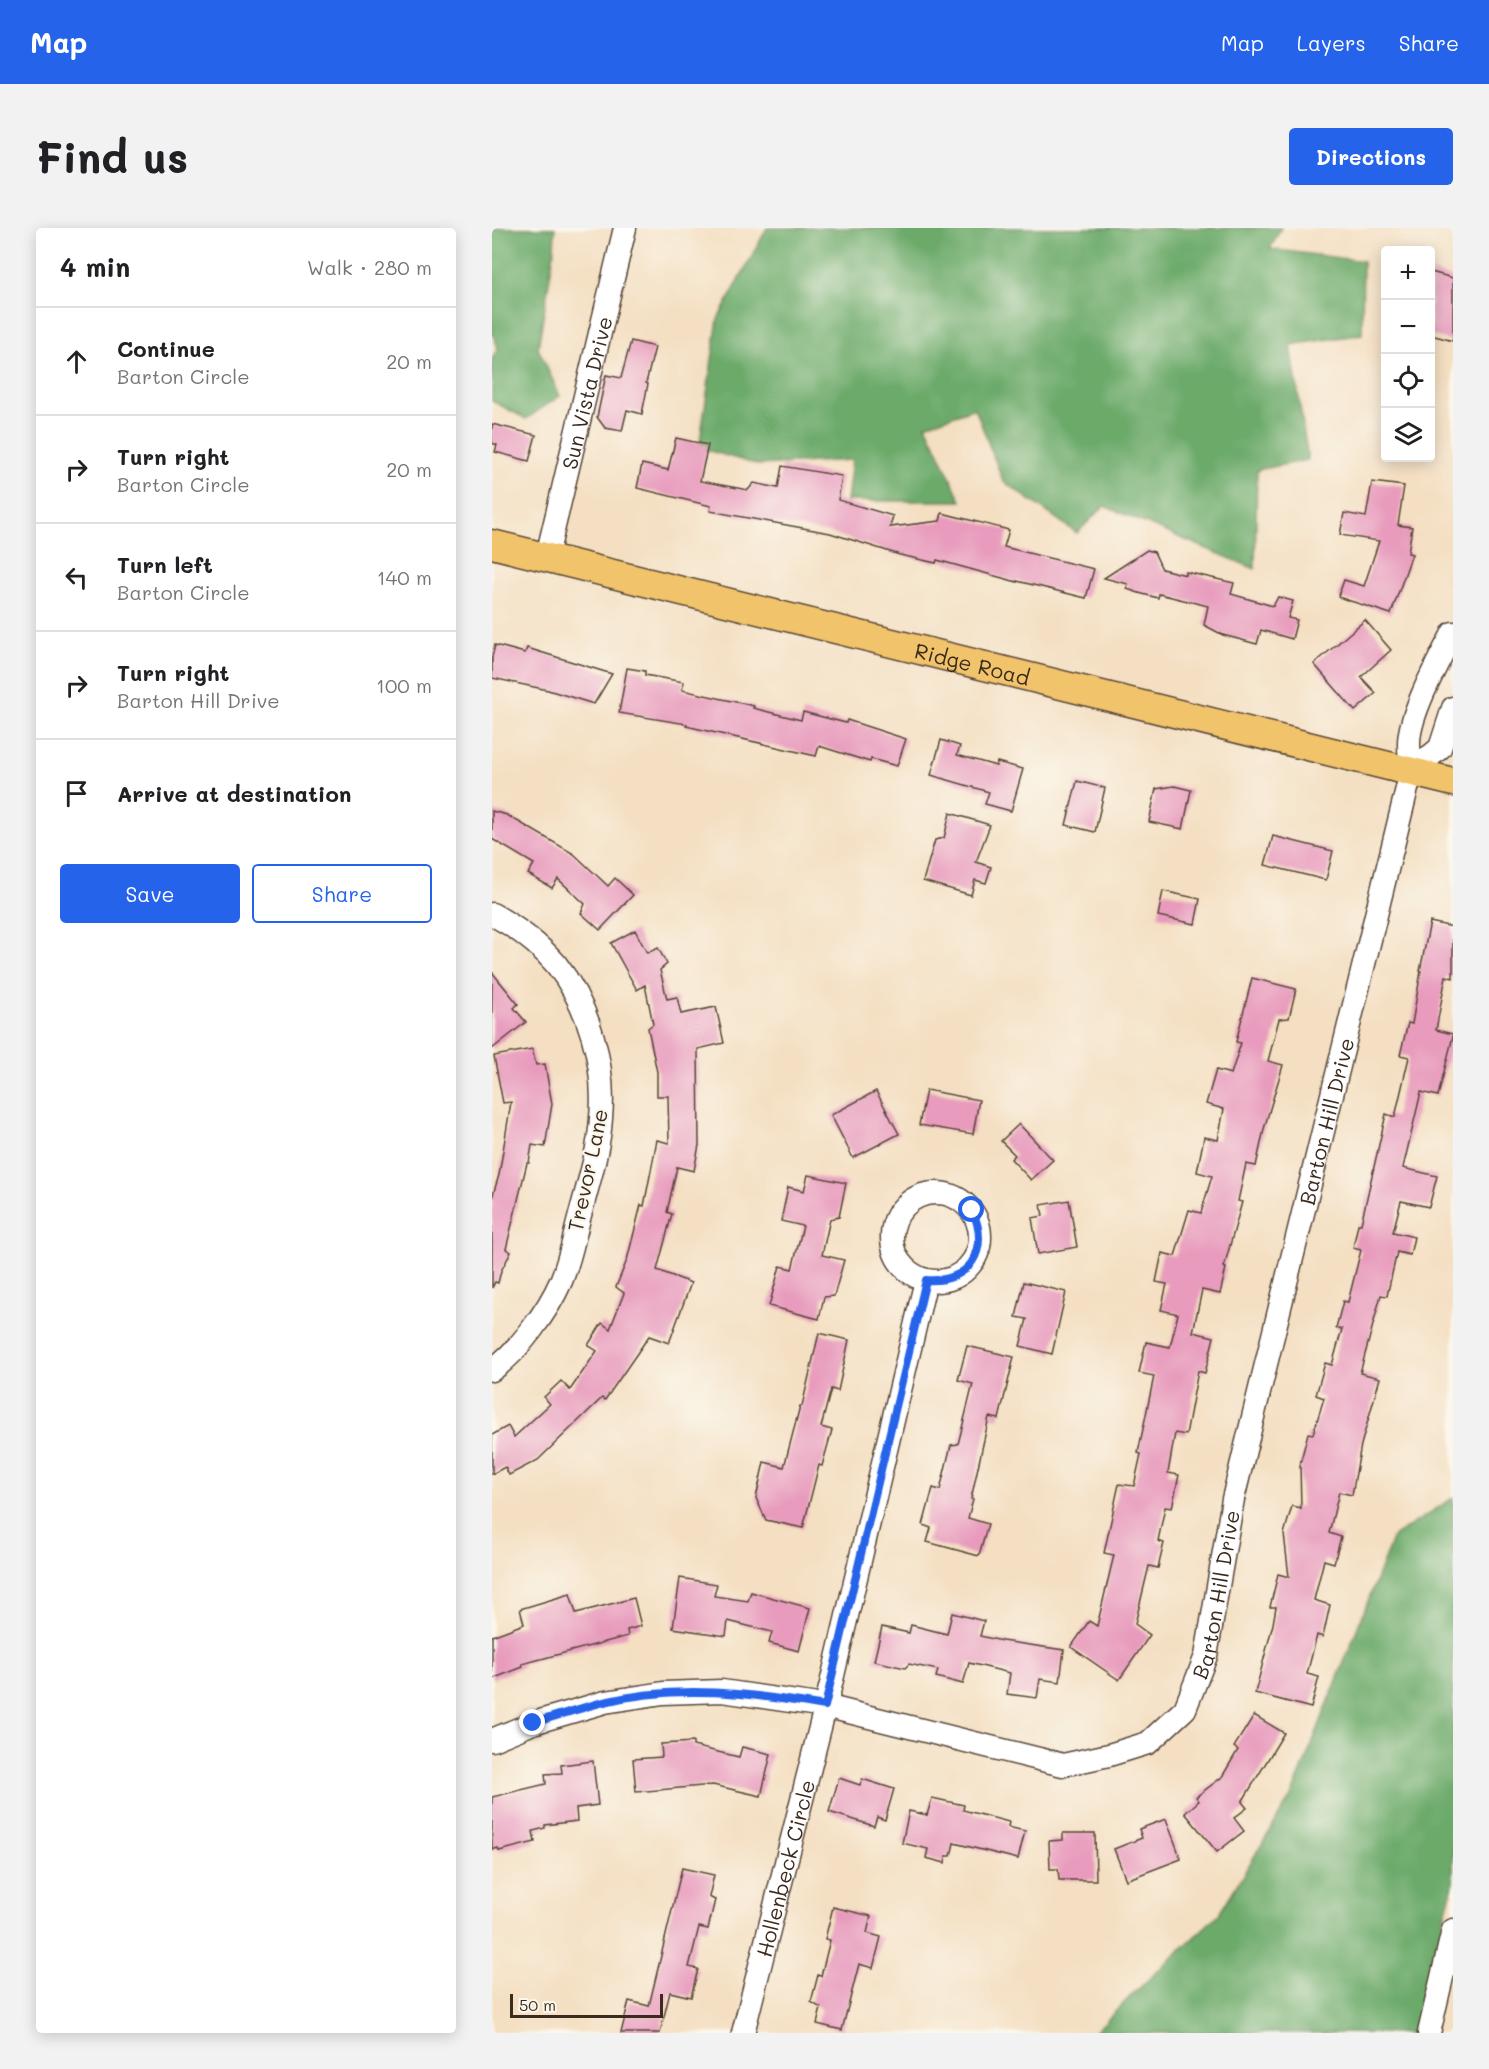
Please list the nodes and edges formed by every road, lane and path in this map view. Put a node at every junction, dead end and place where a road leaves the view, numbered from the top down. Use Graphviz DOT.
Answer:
graph roads {
  1 [pos="625,228"];
  2 [pos="492,544"];
  3 [pos="547,556"];
  4 [pos="1453,633"];
  5 [pos="1453,708"];
  6 [pos="1411,772"];
  7 [pos="1453,782"];
  8 [pos="492,914"];
  9 [pos="926,1280"];
  10 [pos="492,1370"];
  11 [pos="825,1706"];
  12 [pos="492,1740"];
  13 [pos="1453,1930"];
  14 [pos="743,2033"];
  15 [pos="1429,2033"];
  1 -- 3 [label="street, Sun Vista Drive"];
  2 -- 3 [label="main road, Ridge Road"];
  3 -- 6 [label="main road, Ridge Road"];
  4 -- 6 [label="street, Barton Hill Drive"];
  5 -- 6 [label="street"];
  6 -- 7 [label="main road, Ridge Road"];
  6 -- 11 [label="street, Barton Hill Drive"];
  8 -- 10 [label="street, Trevor Lane"];
  9 -- 11 [label="street, Hollenbeck Circle"];
  11 -- 12 [label="street, Barton Hill Drive"];
  11 -- 14 [label="street, Hollenbeck Circle"];
  13 -- 15 [label="street"];
}
